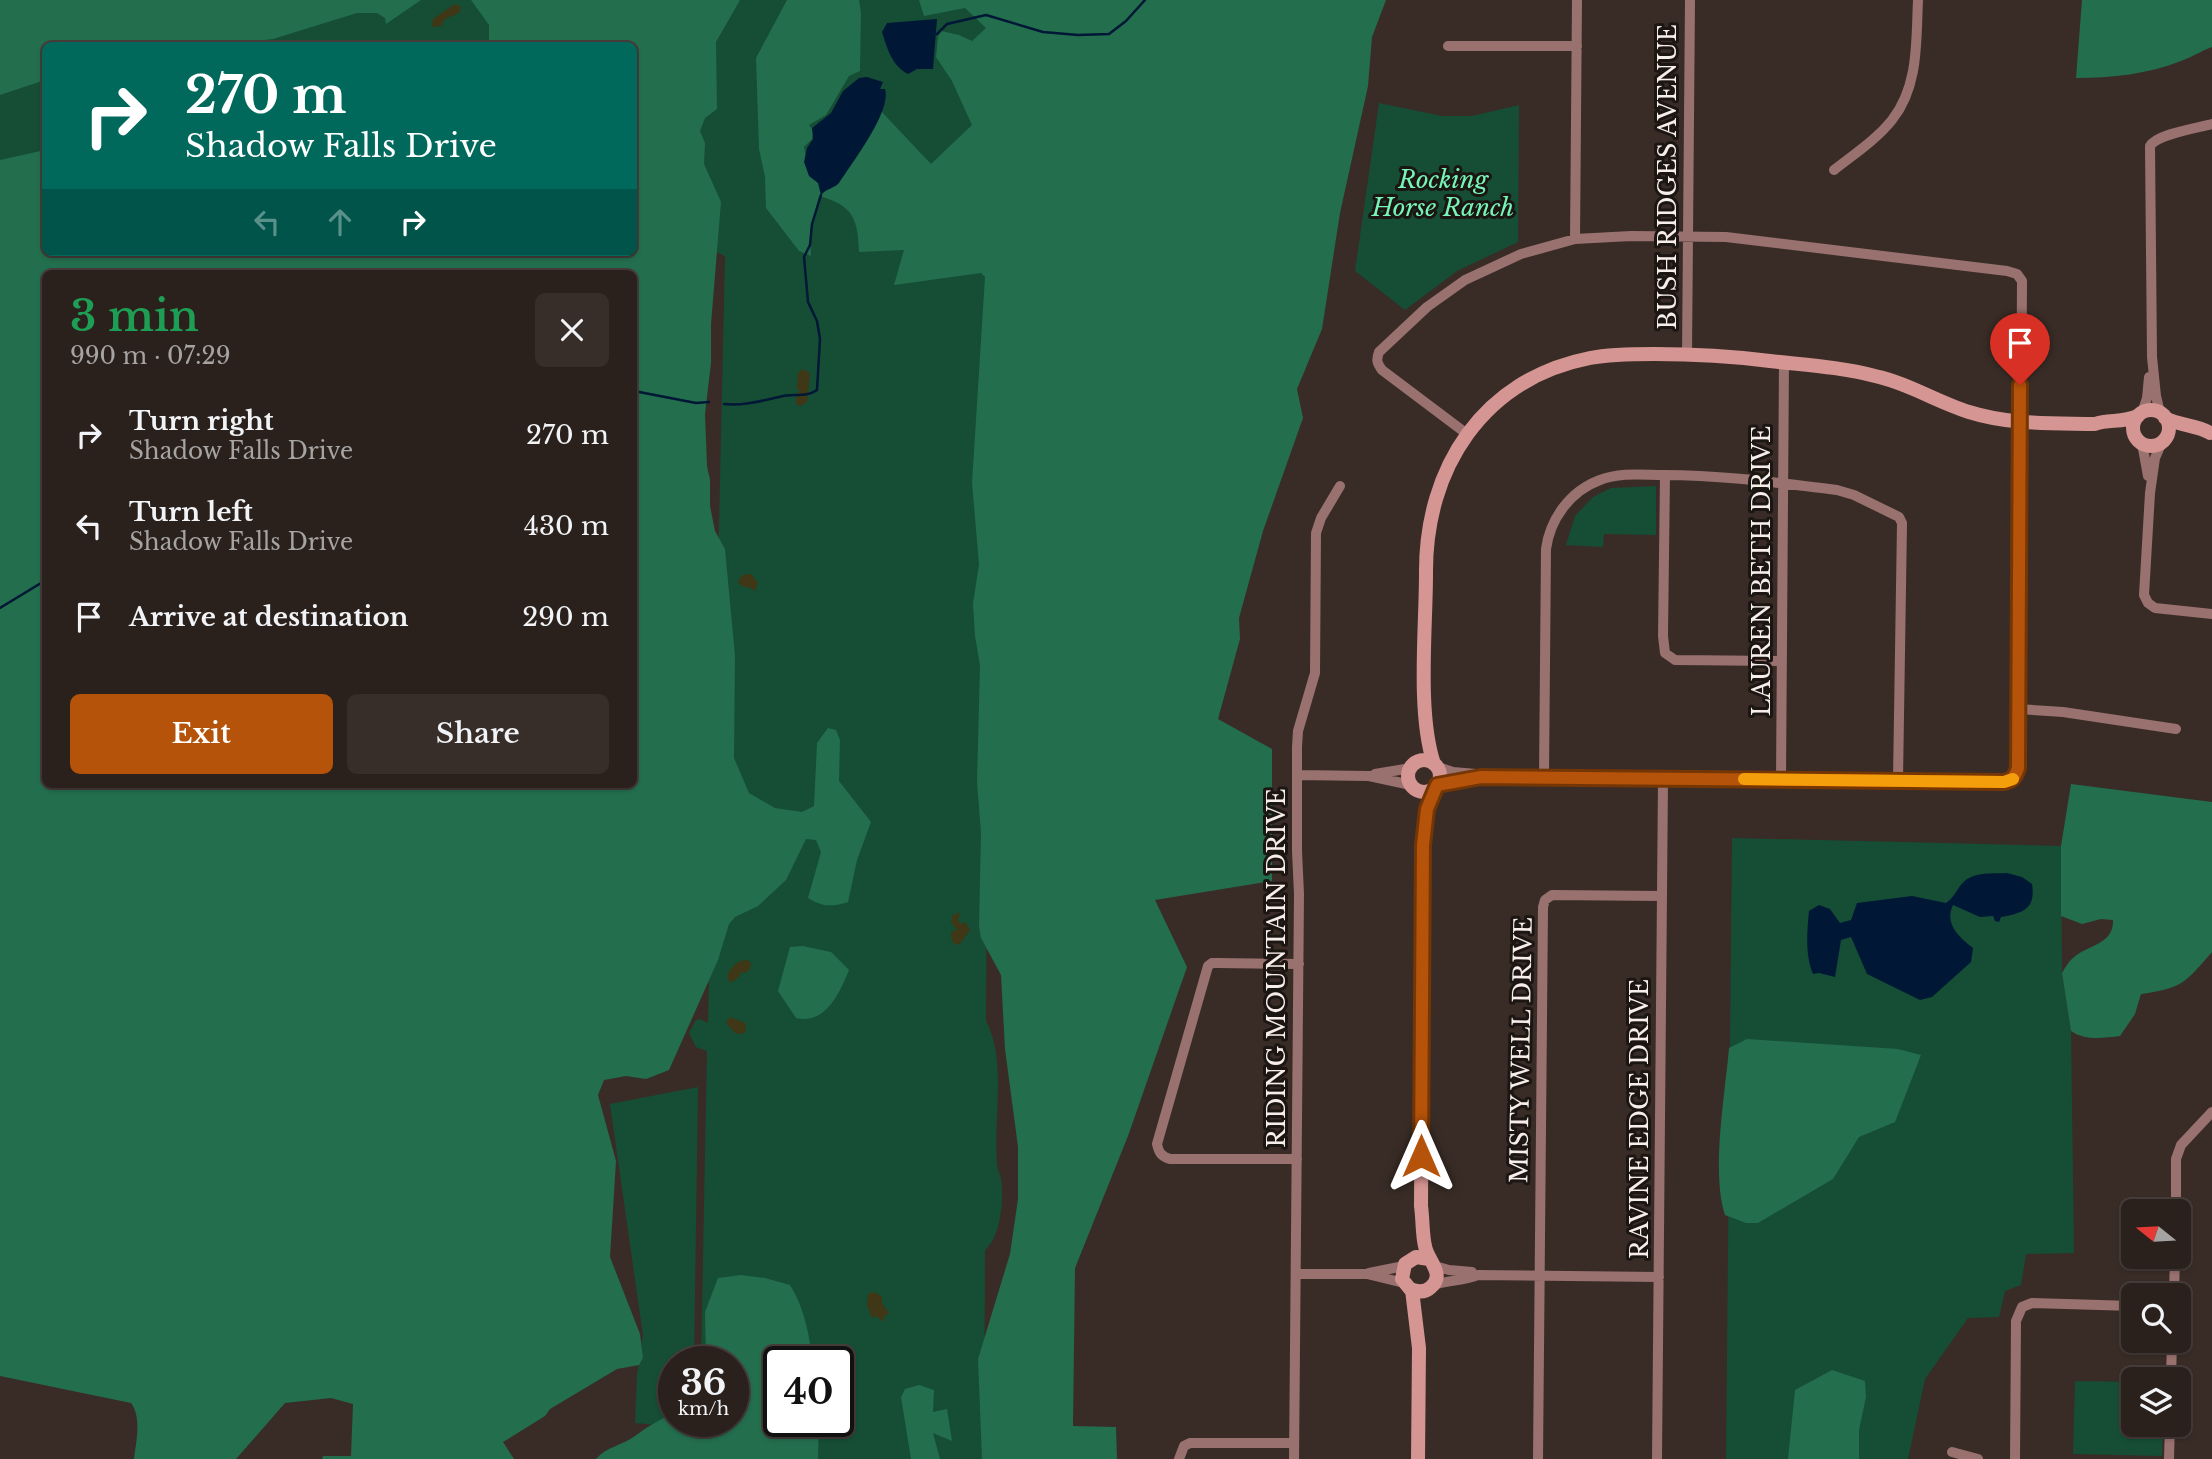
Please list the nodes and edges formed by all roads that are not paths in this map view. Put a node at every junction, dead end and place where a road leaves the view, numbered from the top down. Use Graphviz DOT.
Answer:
graph roads {
  1 [pos="1577,0"];
  2 [pos="1690,0"];
  3 [pos="1918,0"];
  4 [pos="1448,46"];
  5 [pos="1577,46"];
  6 [pos="2212,124"];
  7 [pos="1834,170"];
  8 [pos="1688,236"];
  9 [pos="1575,239"];
  10 [pos="1687,354"];
  11 [pos="2152,357"];
  12 [pos="1784,362"];
  13 [pos="2140,415"];
  14 [pos="2163,415"];
  15 [pos="2020,422"];
  16 [pos="2095,424"];
  17 [pos="2211,433"];
  18 [pos="1467,434"];
  19 [pos="2164,440"];
  20 [pos="2139,441"];
  21 [pos="1665,475"];
  22 [pos="1783,483"];
  23 [pos="1340,486"];
  24 [pos="2150,493"];
  25 [pos="2212,614"];
  26 [pos="1782,661"];
  27 [pos="2018,709"];
  28 [pos="1425,710"];
  29 [pos="2176,729"];
  30 [pos="1435,765"];
  31 [pos="1413,766"];
  32 [pos="1297,775"];
  33 [pos="1369,776"];
  34 [pos="1481,777"];
  35 [pos="1544,777"];
  36 [pos="1663,779"];
  37 [pos="1781,780"];
  38 [pos="1898,780"];
  39 [pos="1412,786"];
  40 [pos="1436,787"];
  41 [pos="1423,845"];
  42 [pos="1661,896"];
  43 [pos="1299,964"];
  44 [pos="2212,1112"];
  45 [pos="1297,1159"];
  46 [pos="2176,1199"];
  47 [pos="1421,1206"];
  48 [pos="1407,1263"];
  49 [pos="1432,1263"];
  50 [pos="1296,1274"];
  51 [pos="1367,1274"];
  52 [pos="1478,1275"];
  53 [pos="1540,1276"];
  54 [pos="1659,1277"];
  55 [pos="1408,1287"];
  56 [pos="1431,1287"];
  57 [pos="2121,1306"];
  58 [pos="1419,1348"];
  59 [pos="2170,1437"];
  60 [pos="1294,1443"];
  61 [pos="1952,1452"];
  62 [pos="1179,1459"];
  63 [pos="1294,1459"];
  64 [pos="1418,1459"];
  65 [pos="1538,1459"];
  66 [pos="1657,1459"];
  67 [pos="1978,1459"];
  68 [pos="2015,1459"];
  69 [pos="2169,1459"];
  1 -- 5 [label="street"];
  2 -- 8 [label="street, BUSH RIDGES AVENUE"];
  3 -- 7 [label="street"];
  4 -- 5 [label="street"];
  5 -- 9 [label="street"];
  6 -- 11 [label="street"];
  8 -- 9 [label="street"];
  8 -- 10 [label="street, BUSH RIDGES AVENUE"];
  8 -- 15 [label="street"];
  9 -- 18 [label="street"];
  10 -- 12 [label="street"];
  10 -- 18 [label="street"];
  11 -- 13 [label="street"];
  11 -- 14 [label="street"];
  12 -- 15 [label="street"];
  12 -- 22 [label="street, LAUREN BETH DRIVE"];
  13 -- 14 [label="street"];
  13 -- 16 [label="street"];
  13 -- 20 [label="street"];
  14 -- 17 [label="street"];
  14 -- 19 [label="street"];
  15 -- 16 [label="street"];
  15 -- 27 [label="street"];
  16 -- 20 [label="street"];
  17 -- 19 [label="street"];
  18 -- 28 [label="street"];
  19 -- 20 [label="street"];
  19 -- 24 [label="street"];
  20 -- 24 [label="street"];
  21 -- 22 [label="street"];
  21 -- 26 [label="street"];
  21 -- 35 [label="street"];
  22 -- 26 [label="street, LAUREN BETH DRIVE"];
  22 -- 38 [label="street"];
  23 -- 32 [label="street, RIDING MOUNTAIN DRIVE"];
  24 -- 25 [label="street"];
  26 -- 37 [label="street, LAUREN BETH DRIVE"];
  27 -- 29 [label="street"];
  27 -- 38 [label="street"];
  28 -- 30 [label="street"];
  28 -- 31 [label="street"];
  30 -- 31 [label="street"];
  30 -- 34 [label="street"];
  30 -- 40 [label="street"];
  31 -- 33 [label="street"];
  31 -- 39 [label="street"];
  32 -- 33 [label="street"];
  32 -- 43 [label="street, RIDING MOUNTAIN DRIVE"];
  33 -- 39 [label="street"];
  34 -- 35 [label="street"];
  34 -- 40 [label="street"];
  35 -- 36 [label="street"];
  36 -- 37 [label="street"];
  36 -- 42 [label="street, RAVINE EDGE DRIVE"];
  37 -- 38 [label="street"];
  39 -- 40 [label="street"];
  39 -- 41 [label="street"];
  40 -- 41 [label="street"];
  41 -- 47 [label="street"];
  42 -- 53 [label="street, MISTY WELL DRIVE"];
  42 -- 54 [label="street, RAVINE EDGE DRIVE"];
  43 -- 45 [label="street, RIDING MOUNTAIN DRIVE"];
  43 -- 45 [label="street"];
  44 -- 46 [label="street"];
  45 -- 50 [label="street, RIDING MOUNTAIN DRIVE"];
  47 -- 48 [label="street"];
  47 -- 49 [label="street"];
  48 -- 49 [label="street"];
  48 -- 51 [label="street"];
  48 -- 55 [label="street"];
  49 -- 52 [label="street"];
  49 -- 56 [label="street"];
  50 -- 51 [label="street"];
  50 -- 60 [label="street, RIDING MOUNTAIN DRIVE"];
  51 -- 55 [label="street"];
  52 -- 53 [label="street"];
  52 -- 56 [label="street"];
  53 -- 54 [label="street"];
  53 -- 65 [label="street"];
  54 -- 66 [label="street, RAVINE EDGE DRIVE"];
  55 -- 56 [label="street"];
  55 -- 58 [label="street"];
  56 -- 58 [label="street"];
  57 -- 68 [label="street"];
  58 -- 64 [label="street"];
  59 -- 69 [label="street"];
  60 -- 62 [label="street"];
  60 -- 63 [label="street, RIDING MOUNTAIN DRIVE"];
  61 -- 67 [label="street"];
}
